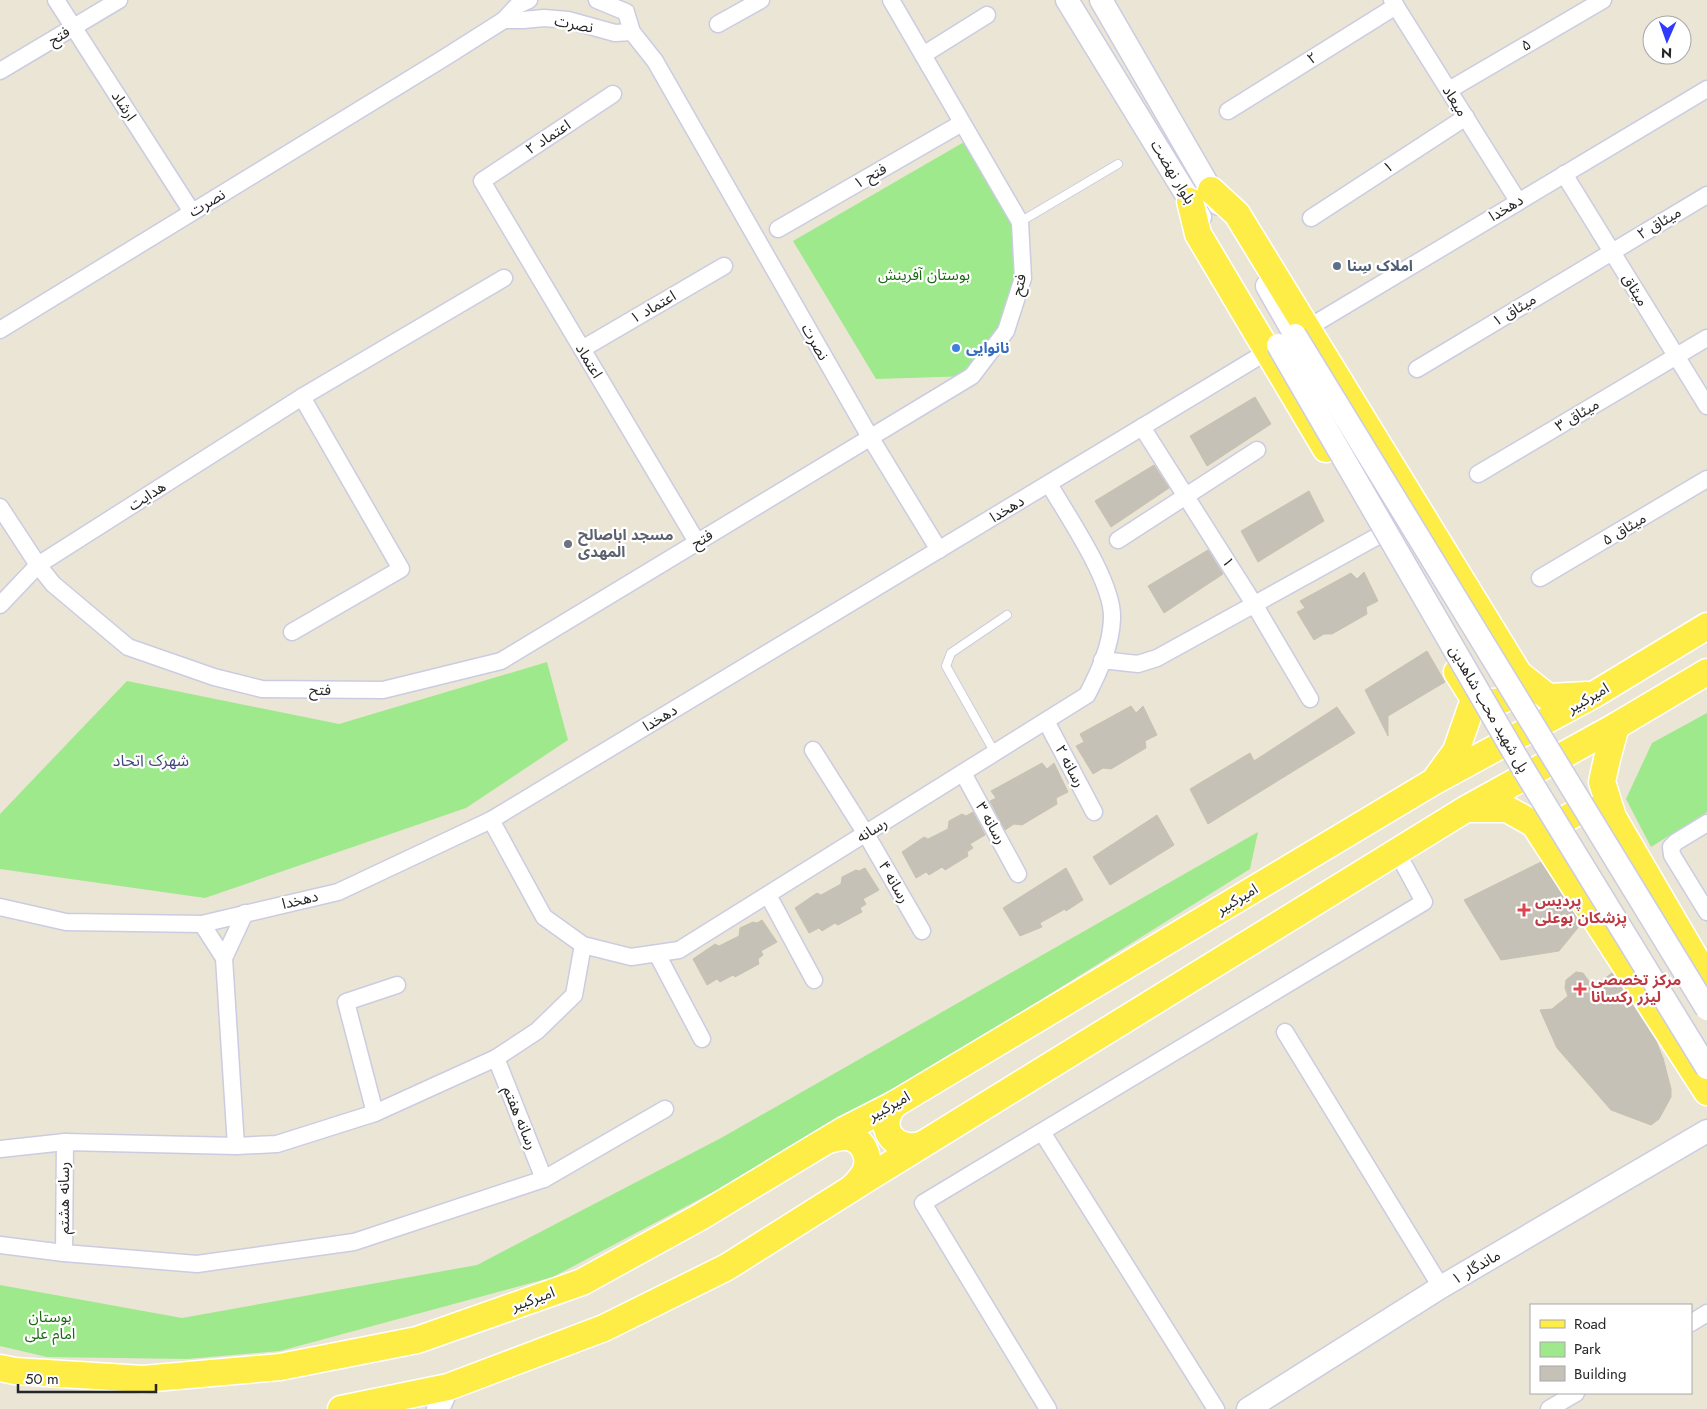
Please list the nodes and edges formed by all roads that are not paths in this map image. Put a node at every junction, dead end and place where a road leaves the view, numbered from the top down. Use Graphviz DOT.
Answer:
graph roads {
  1 [pos="56,0"];
  2 [pos="118,0"];
  3 [pos="529,0"];
  4 [pos="597,0"];
  5 [pos="761,0"];
  6 [pos="891,0"];
  7 [pos="1067,0"];
  8 [pos="1101,0"];
  9 [pos="1603,0"];
  10 [pos="1394,3"];
  11 [pos="988,14"];
  12 [pos="504,20"];
  13 [pos="718,24"];
  14 [pos="73,28"];
  15 [pos="632,32"];
  16 [pos="923,54"];
  17 [pos="0,71"];
  18 [pos="1707,89"];
  19 [pos="1449,90"];
  20 [pos="614,94"];
  21 [pos="1228,110"];
  22 [pos="1466,117"];
  23 [pos="962,123"];
  24 [pos="1118,164"];
  25 [pos="1564,174"];
  26 [pos="482,181"];
  27 [pos="1200,195"];
  28 [pos="1707,195"];
  29 [pos="1518,201"];
  30 [pos="192,212"];
  31 [pos="1311,218"];
  32 [pos="1020,222"];
  33 [pos="778,229"];
  34 [pos="1611,251"];
  35 [pos="724,266"];
  36 [pos="504,278"];
  37 [pos="0,330"];
  38 [pos="1707,338"];
  39 [pos="1287,340"];
  40 [pos="582,349"];
  41 [pos="1677,356"];
  42 [pos="1417,369"];
  43 [pos="302,397"];
  44 [pos="1707,406"];
  45 [pos="1142,427"];
  46 [pos="870,437"];
  47 [pos="1257,450"];
  48 [pos="1478,474"];
  49 [pos="1707,480"];
  50 [pos="1049,484"];
  51 [pos="1186,496"];
  52 [pos="0,507"];
  53 [pos="1378,536"];
  54 [pos="1118,540"];
  55 [pos="697,542"];
  56 [pos="939,550"];
  57 [pos="38,565"];
  58 [pos="1540,578"];
  59 [pos="1254,604"];
  60 [pos="0,605"];
  61 [pos="1008,615"];
  62 [pos="1707,626"];
  63 [pos="292,632"];
  64 [pos="1102,660"];
  65 [pos="1707,672"];
  66 [pos="1519,674"];
  67 [pos="1595,694"];
  68 [pos="1310,699"];
  69 [pos="1474,699"];
  70 [pos="1046,721"];
  71 [pos="1616,726"];
  72 [pos="813,750"];
  73 [pos="995,753"];
  74 [pos="963,772"];
  75 [pos="1433,782"];
  76 [pos="1466,809"];
  77 [pos="1094,812"];
  78 [pos="1613,817"];
  79 [pos="491,820"];
  80 [pos="1707,823"];
  81 [pos="866,834"];
  82 [pos="1552,851"];
  83 [pos="1397,852"];
  84 [pos="1018,874"];
  85 [pos="768,895"];
  86 [pos="0,906"];
  87 [pos="1707,912"];
  88 [pos="245,913"];
  89 [pos="202,924"];
  90 [pos="922,931"];
  91 [pos="584,946"];
  92 [pos="657,954"];
  93 [pos="224,958"];
  94 [pos="1707,978"];
  95 [pos="814,980"];
  96 [pos="397,985"];
  97 [pos="1707,1009"];
  98 [pos="1285,1032"];
  99 [pos="702,1039"];
  100 [pos="496,1058"];
  101 [pos="1707,1068"];
  102 [pos="1707,1092"];
  103 [pos="895,1104"];
  104 [pos="665,1109"];
  105 [pos="375,1113"];
  106 [pos="1707,1131"];
  107 [pos="1042,1132"];
  108 [pos="828,1140"];
  109 [pos="65,1142"];
  110 [pos="921,1145"];
  111 [pos="236,1146"];
  112 [pos="0,1149"];
  113 [pos="544,1179"];
  114 [pos="851,1188"];
  115 [pos="0,1246"];
  116 [pos="64,1254"];
  117 [pos="1441,1287"];
  118 [pos="1707,1313"];
  119 [pos="1692,1321"];
  120 [pos="0,1368"];
  121 [pos="1574,1394"];
  122 [pos="443,1398"];
  123 [pos="341,1409"];
  124 [pos="1048,1409"];
  125 [pos="1216,1409"];
  126 [pos="1248,1409"];
  127 [pos="1549,1409"];
  1 -- 14 [label="street, ارشاد"];
  2 -- 14 [label="street, فتح"];
  3 -- 12 [label="street"];
  4 -- 15 [label="street"];
  5 -- 13 [label="street"];
  6 -- 16 [label="street, فتح"];
  7 -- 27 [label="main road, بلوار نهضت"];
  8 -- 27 [label="main road, بلوار نهضت"];
  9 -- 19 [label="street, ۵"];
  10 -- 19 [label="street, میعاد"];
  10 -- 21 [label="street, ۲"];
  11 -- 16 [label="street"];
  12 -- 15 [label="street, نصرت"];
  12 -- 30 [label="street, نصرت"];
  14 -- 17 [label="street, فتح"];
  14 -- 30 [label="street, ارشاد"];
  15 -- 46 [label="street, نصرت"];
  16 -- 23 [label="street, فتح"];
  18 -- 25 [label="street, دهخدا"];
  19 -- 22 [label="street, میعاد"];
  20 -- 26 [label="street, اعتماد ۲"];
  22 -- 29 [label="street, میعاد"];
  22 -- 31 [label="street, ۱"];
  23 -- 32 [label="street, فتح"];
  23 -- 33 [label="street, فتح ۱"];
  24 -- 32 [label="lane"];
  25 -- 29 [label="street, دهخدا"];
  25 -- 34 [label="street, میثاق"];
  26 -- 40 [label="street, اعتماد"];
  27 -- 39 [label="main road"];
  27 -- 39 [label="main road"];
  28 -- 34 [label="street, میثاق ۲"];
  29 -- 39 [label="street, دهخدا"];
  30 -- 37 [label="street, نصرت"];
  32 -- 46 [label="street, فتح"];
  34 -- 41 [label="street, میثاق"];
  34 -- 42 [label="street, میثاق ۱"];
  35 -- 40 [label="street, اعتماد ۱"];
  36 -- 43 [label="street, هدایت"];
  38 -- 41 [label="street, میثاق ۳"];
  39 -- 45 [label="street, دهخدا"];
  39 -- 53 [label="main road"];
  39 -- 66 [label="main road"];
  39 -- 97 [label="main road, پل شهید محب شاهدین, bridge"];
  39 -- 101 [label="main road, پل شهید محب شاهدین, bridge"];
  40 -- 55 [label="street, اعتماد"];
  41 -- 44 [label="street, میثاق"];
  41 -- 48 [label="street, میثاق ۳"];
  43 -- 57 [label="street, هدایت"];
  43 -- 63 [label="street"];
  45 -- 50 [label="street, دهخدا"];
  45 -- 51 [label="street, ۱"];
  46 -- 55 [label="street, فتح"];
  46 -- 56 [label="street, نصرت"];
  47 -- 51 [label="street"];
  49 -- 58 [label="street, میثاق ۵"];
  50 -- 56 [label="street, دهخدا"];
  50 -- 64 [label="street, رسانه"];
  51 -- 54 [label="street"];
  51 -- 59 [label="street, ۱"];
  52 -- 57 [label="street, فتح"];
  53 -- 59 [label="street"];
  53 -- 69 [label="main road"];
  55 -- 57 [label="street, فتح"];
  56 -- 79 [label="street, دهخدا"];
  57 -- 60 [label="street, هدایت"];
  59 -- 64 [label="street"];
  59 -- 68 [label="street, ۱"];
  61 -- 73 [label="lane"];
  62 -- 67 [label="main road, امیرکبیر"];
  64 -- 70 [label="street, رسانه"];
  65 -- 71 [label="main road"];
  66 -- 67 [label="main road"];
  66 -- 69 [label="main road"];
  67 -- 75 [label="main road, امیرکبیر"];
  69 -- 75 [label="main road"];
  70 -- 73 [label="street, رسانه"];
  70 -- 77 [label="street, رسانه ۲"];
  71 -- 76 [label="main road"];
  71 -- 78 [label="main road"];
  72 -- 81 [label="street, رسانه ۴"];
  73 -- 74 [label="street, رسانه"];
  74 -- 81 [label="street, رسانه"];
  74 -- 84 [label="street, رسانه ۳"];
  75 -- 103 [label="main road, امیرکبیر"];
  76 -- 82 [label="main road"];
  76 -- 83 [label="main road"];
  78 -- 82 [label="main road"];
  78 -- 94 [label="main road"];
  79 -- 88 [label="street, دهخدا"];
  79 -- 91 [label="street, رسانه"];
  80 -- 87 [label="street"];
  81 -- 85 [label="street, رسانه"];
  81 -- 90 [label="street, رسانه ۴"];
  82 -- 102 [label="main road"];
  83 -- 107 [label="street"];
  83 -- 110 [label="main road"];
  85 -- 92 [label="street, رسانه"];
  85 -- 95 [label="street"];
  86 -- 89 [label="street, دهخدا"];
  88 -- 89 [label="street, دهخدا"];
  88 -- 93 [label="street"];
  89 -- 93 [label="street"];
  91 -- 92 [label="street, رسانه"];
  91 -- 100 [label="street"];
  92 -- 99 [label="street"];
  93 -- 111 [label="street"];
  96 -- 105 [label="street"];
  98 -- 117 [label="street"];
  100 -- 105 [label="street"];
  100 -- 113 [label="street, رسانه هفتم"];
  103 -- 108 [label="main road, امیرکبیر"];
  103 -- 110 [label="main road"];
  104 -- 113 [label="street"];
  105 -- 111 [label="street"];
  106 -- 117 [label="main road, ماندگار ۱"];
  107 -- 124 [label="street"];
  107 -- 125 [label="street"];
  108 -- 114 [label="main road"];
  108 -- 120 [label="main road, امیرکبیر"];
  109 -- 111 [label="street"];
  109 -- 112 [label="street"];
  109 -- 116 [label="street, رسانه هشتم"];
  110 -- 114 [label="main road"];
  113 -- 116 [label="street"];
  114 -- 122 [label="main road"];
  115 -- 116 [label="street"];
  117 -- 126 [label="main road, ماندگار ۱"];
  118 -- 119 [label="street"];
  121 -- 127 [label="street"];
  122 -- 123 [label="main road"];
}
